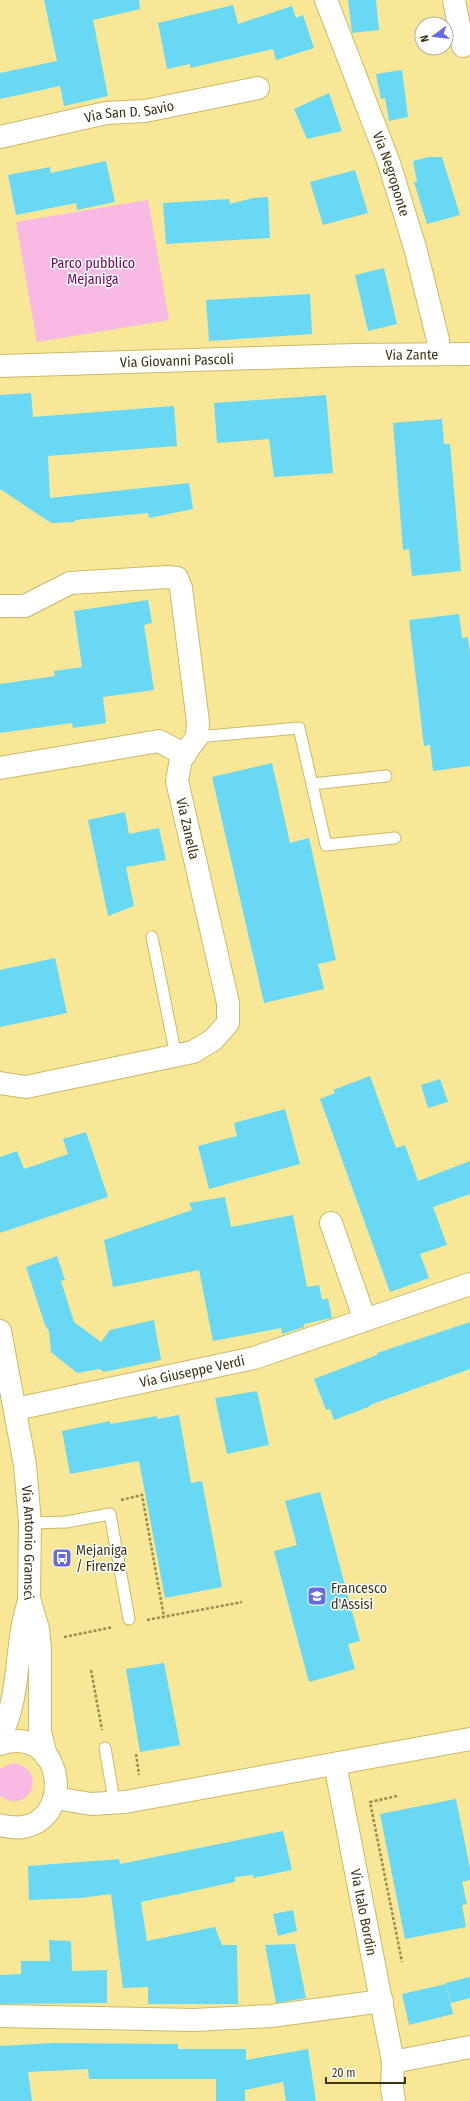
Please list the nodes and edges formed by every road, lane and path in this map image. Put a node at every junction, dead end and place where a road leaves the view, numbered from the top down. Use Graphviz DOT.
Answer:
graph roads {
  1 [pos="326,0"];
  2 [pos="454,0"];
  3 [pos="463,46"];
  4 [pos="258,88"];
  5 [pos="0,137"];
  6 [pos="439,353"];
  7 [pos="470,354"];
  8 [pos="355,355"];
  9 [pos="0,366"];
  10 [pos="0,606"];
  11 [pos="197,737"];
  12 [pos="185,755"];
  13 [pos="0,768"];
  14 [pos="386,776"];
  15 [pos="312,784"];
  16 [pos="395,838"];
  17 [pos="152,937"];
  18 [pos="176,1056"];
  19 [pos="0,1083"];
  20 [pos="331,1223"];
  21 [pos="470,1284"];
  22 [pos="365,1320"];
  23 [pos="0,1330"];
  24 [pos="16,1409"];
  25 [pos="30,1522"];
  26 [pos="29,1598"];
  27 [pos="242,1602"];
  28 [pos="129,1619"];
  29 [pos="141,1622"];
  30 [pos="118,1626"];
  31 [pos="64,1637"];
  32 [pos="91,1670"];
  33 [pos="7,1689"];
  34 [pos="0,1735"];
  35 [pos="470,1739"];
  36 [pos="0,1744"];
  37 [pos="105,1748"];
  38 [pos="136,1754"];
  39 [pos="46,1756"];
  40 [pos="335,1764"];
  41 [pos="139,1776"];
  42 [pos="397,1796"];
  43 [pos="55,1798"];
  44 [pos="112,1803"];
  45 [pos="0,1826"];
  46 [pos="402,1962"];
  47 [pos="382,2001"];
  48 [pos="0,2016"];
  49 [pos="470,2047"];
  50 [pos="393,2062"];
  51 [pos="394,2101"];
  1 -- 6 [label="street, Via Negroponte"];
  2 -- 3 [label="street"];
  4 -- 5 [label="street, Via San D. Savio"];
  6 -- 7 [label="street, Via Zante"];
  6 -- 8 [label="street, Via Zante"];
  8 -- 9 [label="street, Via Giovanni Pascoli"];
  10 -- 11 [label="street"];
  11 -- 12 [label="street, Via Zanella"];
  11 -- 15 [label="lane"];
  12 -- 13 [label="street"];
  12 -- 18 [label="street, Via Zanella"];
  14 -- 15 [label="lane"];
  15 -- 16 [label="lane"];
  17 -- 18 [label="lane"];
  18 -- 19 [label="street, Via Zanella"];
  20 -- 22 [label="street"];
  21 -- 22 [label="street, Via Giuseppe Verdi"];
  22 -- 24 [label="street, Via Giuseppe Verdi"];
  23 -- 24 [label="street, Via Antonio Gramsci"];
  24 -- 25 [label="street, Via Antonio Gramsci"];
  25 -- 26 [label="street, Via Antonio Gramsci"];
  25 -- 28 [label="lane"];
  26 -- 33 [label="street"];
  26 -- 39 [label="street, Via Antonio Gramsci"];
  27 -- 29 [label="path"];
  30 -- 31 [label="path"];
  32 -- 37 [label="path"];
  33 -- 34 [label="street"];
  35 -- 40 [label="street"];
  36 -- 39 [label="street, Via Antonio Gramsci"];
  37 -- 44 [label="lane"];
  38 -- 41 [label="path"];
  39 -- 43 [label="street, Via Antonio Gramsci"];
  40 -- 44 [label="street"];
  40 -- 47 [label="street, Via Italo Bordin"];
  42 -- 46 [label="path"];
  43 -- 44 [label="street"];
  43 -- 45 [label="street, Via Antonio Gramsci"];
  47 -- 48 [label="street"];
  47 -- 50 [label="street, Via Italo Bordin"];
  49 -- 50 [label="street"];
  50 -- 51 [label="street, Via Italo Bordin"];
}
